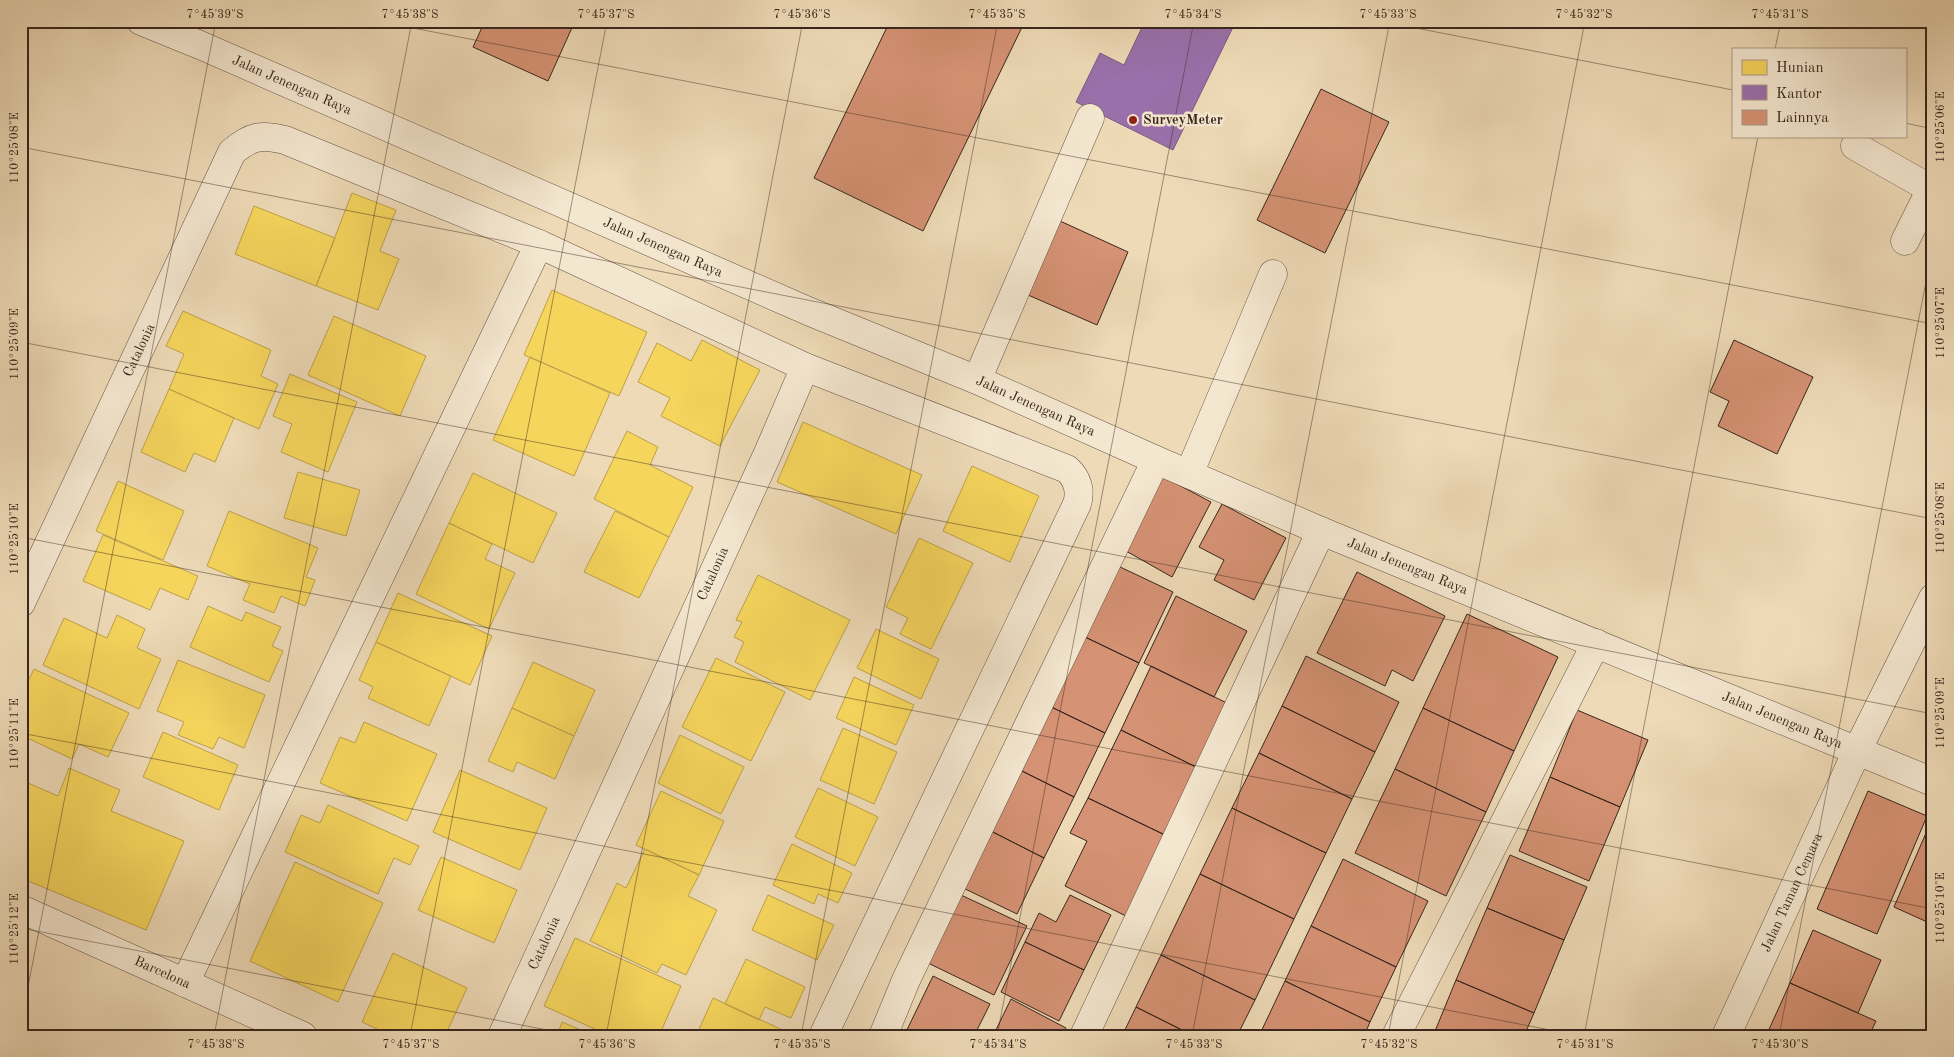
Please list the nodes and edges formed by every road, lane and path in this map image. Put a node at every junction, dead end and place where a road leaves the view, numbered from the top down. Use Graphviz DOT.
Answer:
graph roads {
  1 [pos="141,21"];
  2 [pos="1090,118"];
  3 [pos="1855,146"];
  4 [pos="1932,187"];
  5 [pos="1905,241"];
  6 [pos="539,244"];
  7 [pos="1273,274"];
  8 [pos="805,367"];
  9 [pos="977,380"];
  10 [pos="1156,460"];
  11 [pos="1189,474"];
  12 [pos="1321,531"];
  13 [pos="1933,598"];
  14 [pos="21,603"];
  15 [pos="1596,643"];
  16 [pos="1857,751"];
  17 [pos="1933,782"];
  18 [pos="21,909"];
  19 [pos="185,983"];
  20 [pos="303,1036"];
  21 [pos="502,1036"];
  22 [pos="823,1036"];
  23 [pos="883,1036"];
  24 [pos="1084,1036"];
  25 [pos="1396,1036"];
  26 [pos="1726,1036"];
  1 -- 9 [label="street, Jalan Jenengan Raya"];
  2 -- 9 [label="street"];
  3 -- 4 [label="street"];
  4 -- 5 [label="street"];
  6 -- 8 [label="street, Catalonia"];
  6 -- 14 [label="street, Catalonia"];
  6 -- 19 [label="street"];
  7 -- 11 [label="street"];
  8 -- 21 [label="street, Catalonia"];
  8 -- 22 [label="street"];
  9 -- 10 [label="street, Jalan Jenengan Raya"];
  10 -- 11 [label="street, Jalan Jenengan Raya"];
  10 -- 23 [label="street"];
  11 -- 12 [label="street, Jalan Jenengan Raya"];
  12 -- 15 [label="street, Jalan Jenengan Raya"];
  12 -- 24 [label="street"];
  13 -- 16 [label="street, Jalan Taman Cemara"];
  15 -- 16 [label="street, Jalan Jenengan Raya"];
  15 -- 25 [label="street"];
  16 -- 17 [label="street, Jalan Jenengan Raya"];
  16 -- 26 [label="street, Jalan Taman Cemara"];
  18 -- 19 [label="street, Barcelona"];
  19 -- 20 [label="street, Barcelona"];
}
